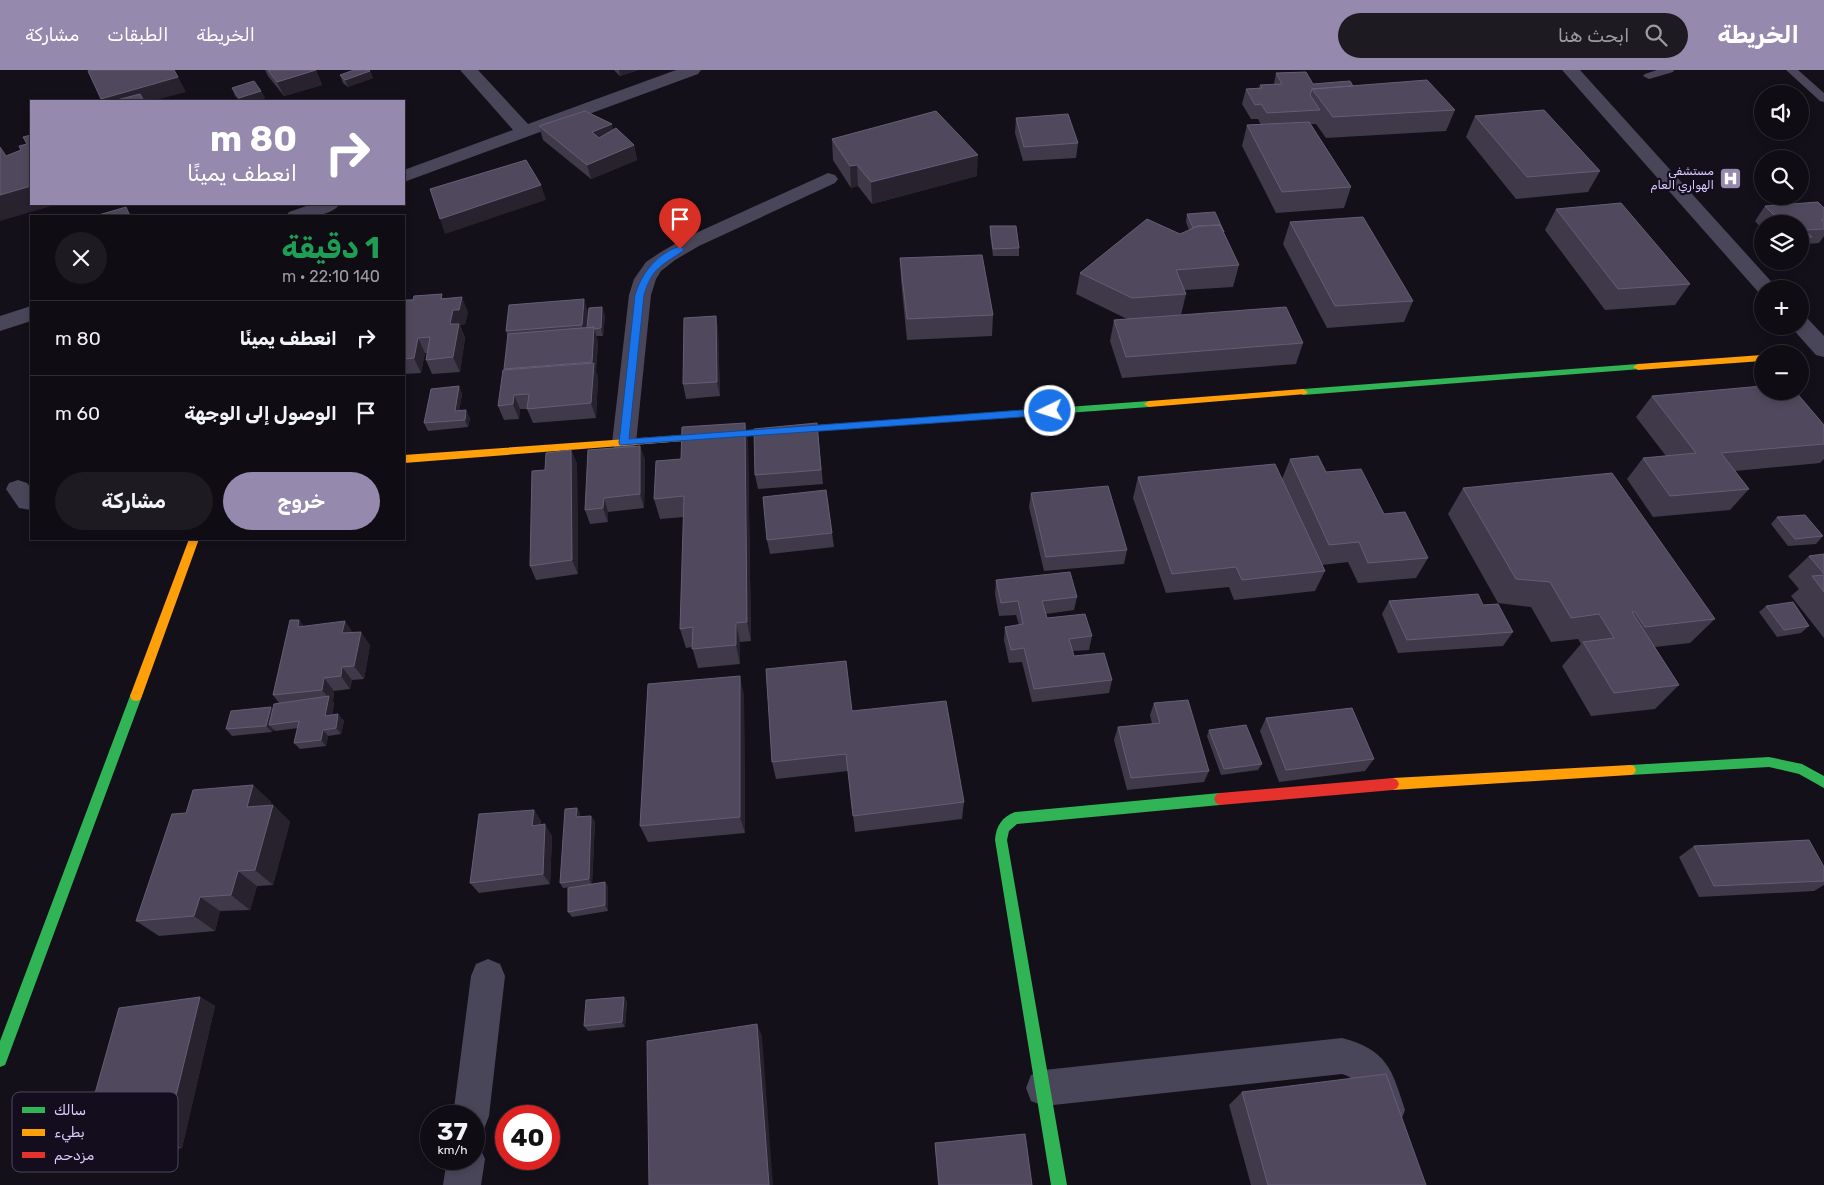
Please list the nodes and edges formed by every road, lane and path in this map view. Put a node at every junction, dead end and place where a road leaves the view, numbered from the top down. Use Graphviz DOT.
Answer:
graph roads {
  1 [pos="468,70"];
  2 [pos="692,70"];
  3 [pos="1570,70"];
  4 [pos="1669,70"];
  5 [pos="1791,70"];
  6 [pos="1649,76"];
  7 [pos="1824,99"];
  8 [pos="524,131"];
  9 [pos="405,176"];
  10 [pos="828,179"];
  11 [pos="327,205"];
  12 [pos="299,215"];
  13 [pos="1760,280"];
  14 [pos="30,313"];
  15 [pos="0,324"];
  16 [pos="1809,334"];
  17 [pos="1824,352"];
  18 [pos="1809,354"];
  19 [pos="1754,359"];
  20 [pos="624,443"];
  21 [pos="405,460"];
  22 [pos="194,540"];
  23 [pos="1824,782"];
  24 [pos="488,976"];
  25 [pos="0,1060"];
  26 [pos="1044,1088"];
  27 [pos="472,1105"];
  28 [pos="1397,1141"];
  29 [pos="464,1170"];
  30 [pos="462,1185"];
  31 [pos="1059,1185"];
  1 -- 8 [label="street"];
  2 -- 8 [label="street"];
  3 -- 13 [label="street"];
  4 -- 6 [label="lane"];
  5 -- 7 [label="lane"];
  8 -- 9 [label="street"];
  10 -- 20 [label="street"];
  11 -- 12 [label="street"];
  14 -- 15 [label="street"];
  16 -- 17 [label="street"];
  17 -- 18 [label="street"];
  19 -- 20 [label="street"];
  20 -- 21 [label="street"];
  22 -- 25 [label="street"];
  23 -- 26 [label="street"];
  24 -- 27 [label="street"];
  26 -- 28 [label="street"];
  26 -- 31 [label="street"];
  29 -- 30 [label="street"];
}
